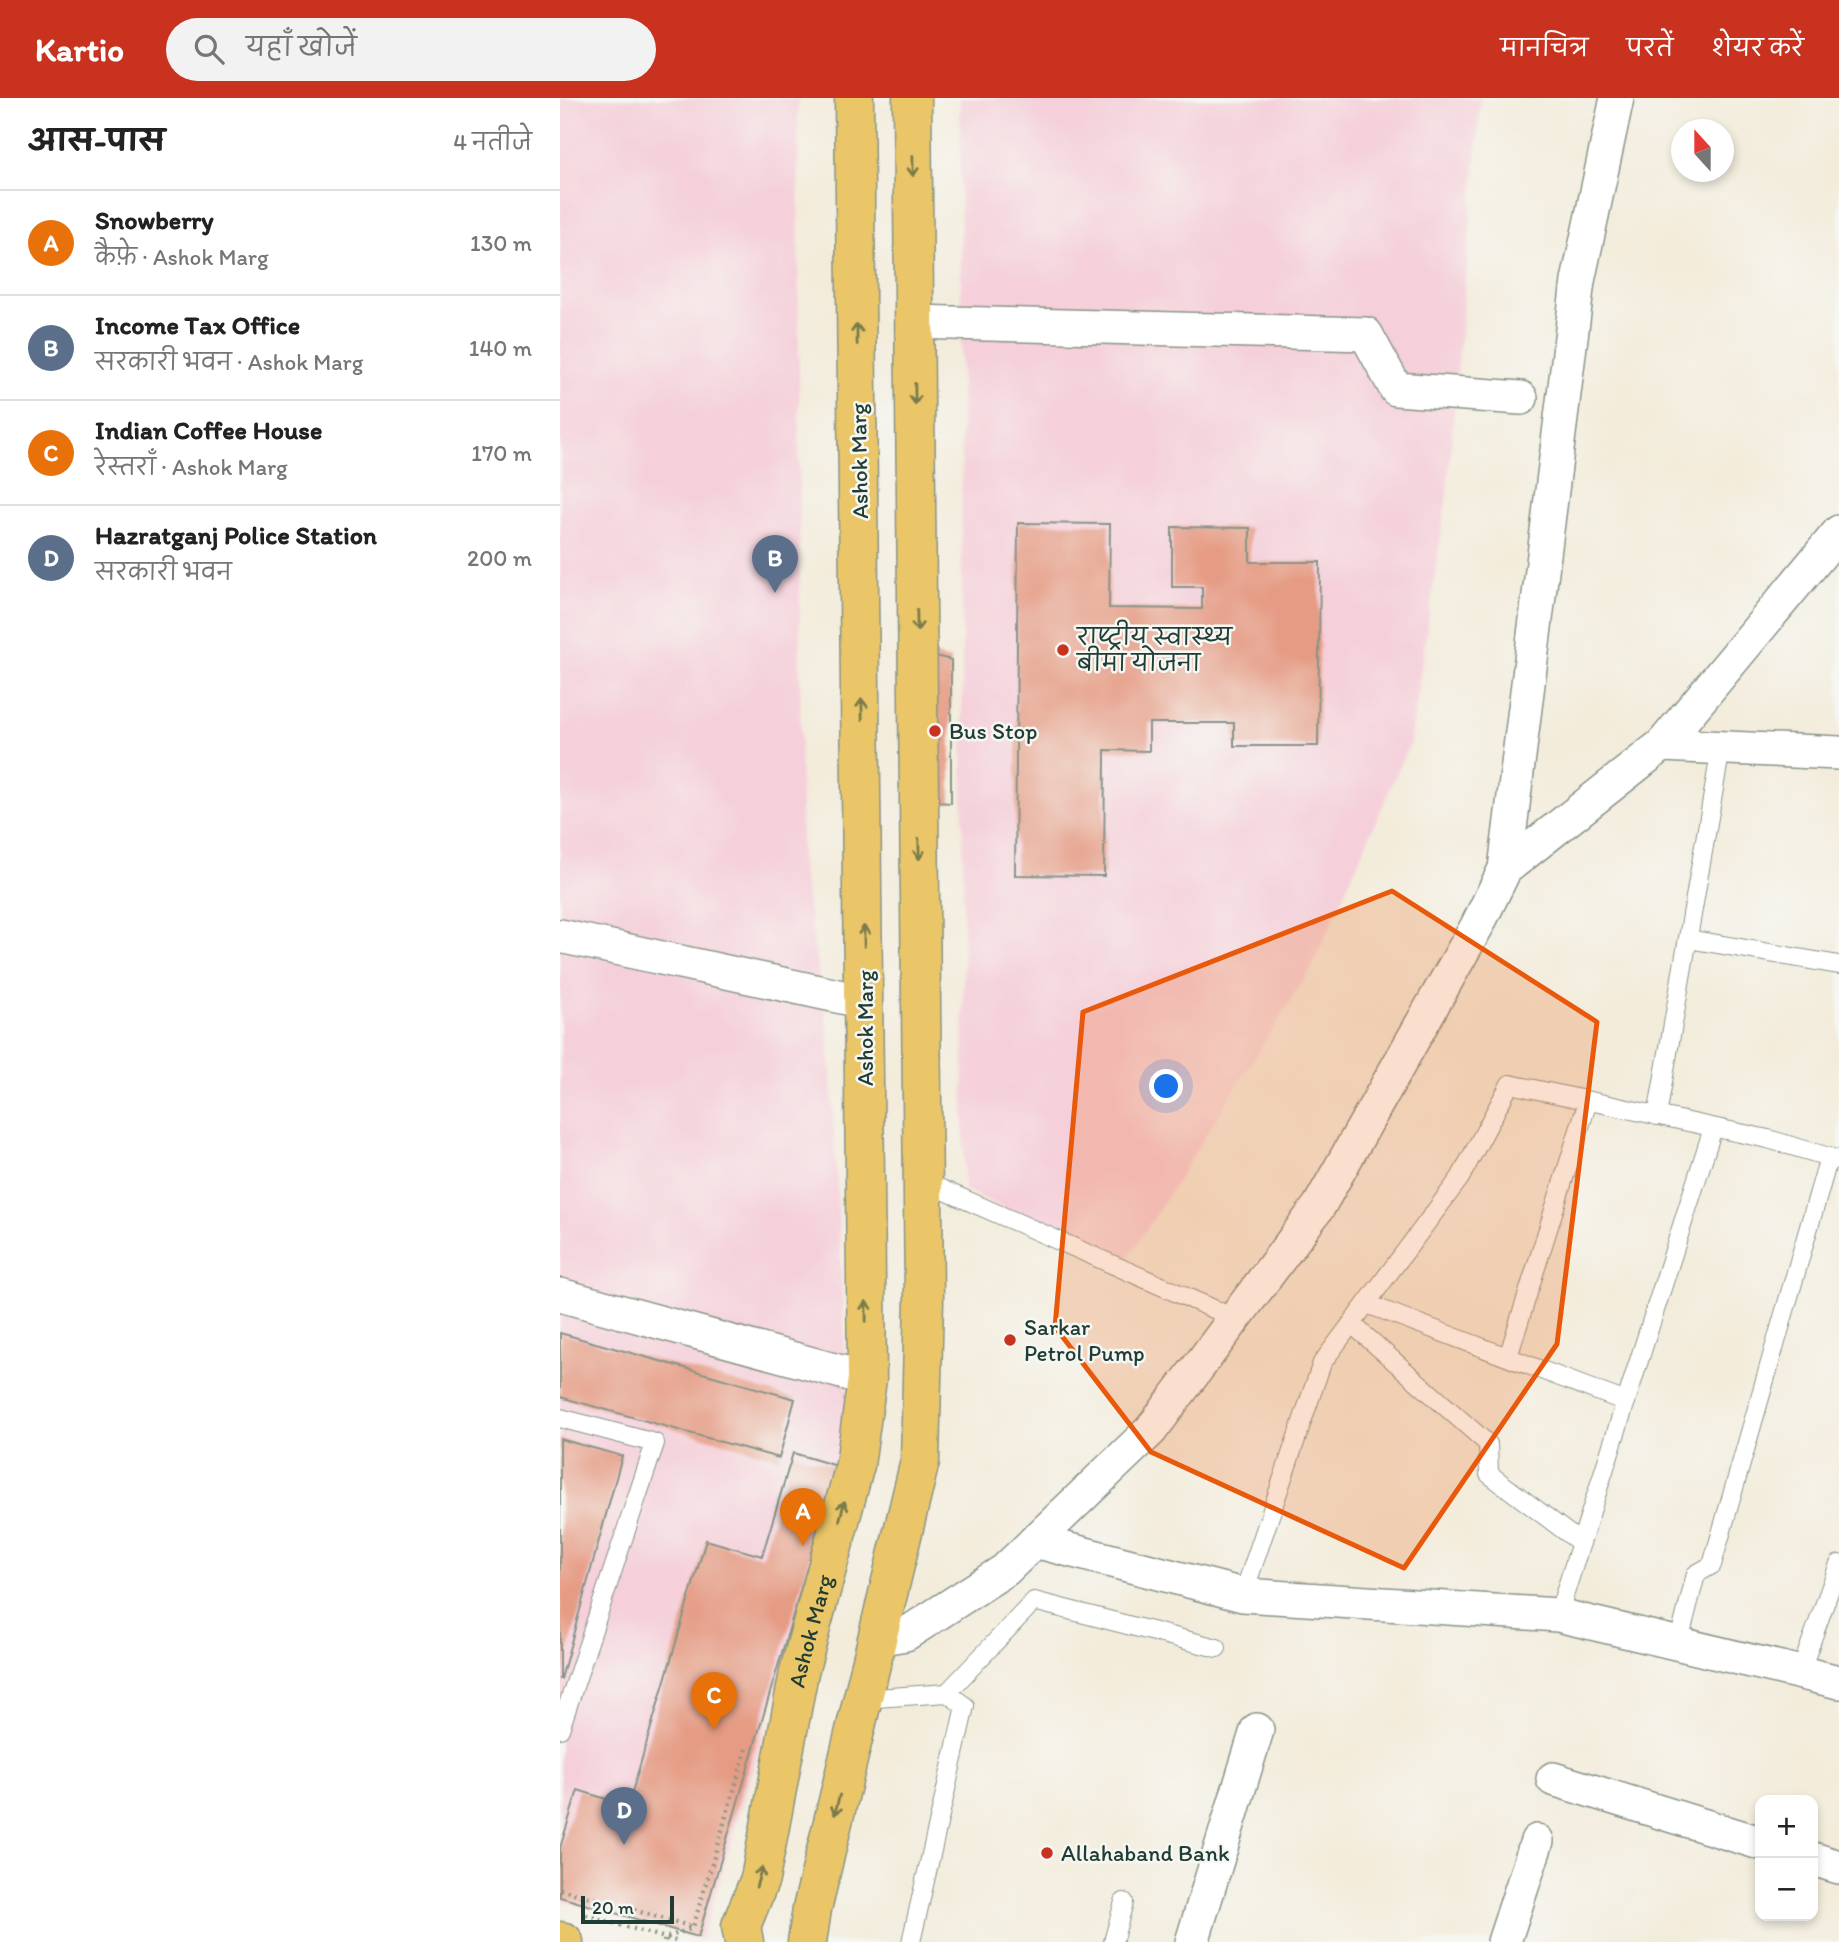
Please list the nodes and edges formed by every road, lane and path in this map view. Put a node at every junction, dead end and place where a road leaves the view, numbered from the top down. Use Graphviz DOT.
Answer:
graph roads {
  1 [pos="854,98"];
  2 [pos="912,98"];
  3 [pos="1617,98"];
  4 [pos="914,323"];
  5 [pos="1521,398"];
  6 [pos="1839,532"];
  7 [pos="1662,745"];
  8 [pos="1721,748"];
  9 [pos="1839,752"];
  10 [pos="1505,869"];
  11 [pos="560,936"];
  12 [pos="1688,939"];
  13 [pos="1839,965"];
  14 [pos="865,1002"];
  15 [pos="1588,1101"];
  16 [pos="1657,1116"];
  17 [pos="1713,1128"];
  18 [pos="1834,1158"];
  19 [pos="923,1181"];
  20 [pos="560,1295"];
  21 [pos="1367,1304"];
  22 [pos="1234,1318"];
  23 [pos="1352,1324"];
  24 [pos="1508,1357"];
  25 [pos="867,1379"];
  26 [pos="1626,1402"];
  27 [pos="560,1418"];
  28 [pos="1035,1541"];
  29 [pos="1581,1542"];
  30 [pos="1839,1564"];
  31 [pos="1243,1595"];
  32 [pos="1558,1615"];
  33 [pos="876,1639"];
  34 [pos="1678,1645"];
  35 [pos="1217,1648"];
  36 [pos="1800,1673"];
  37 [pos="1839,1682"];
  38 [pos="947,1693"];
  39 [pos="862,1699"];
  40 [pos="564,1705"];
  41 [pos="560,1729"];
  42 [pos="1256,1730"];
  43 [pos="748,1743"];
  44 [pos="1553,1779"];
  45 [pos="1537,1841"];
  46 [pos="1755,1841"];
  47 [pos="1818,1861"];
  48 [pos="1839,1867"];
  49 [pos="560,1889"];
  50 [pos="1124,1902"];
  51 [pos="693,1927"];
  52 [pos="811,1931"];
  53 [pos="569,1932"];
  54 [pos="739,1937"];
  55 [pos="664,1940"];
  56 [pos="679,1942"];
  57 [pos="911,1942"];
  58 [pos="1113,1942"];
  59 [pos="1192,1942"];
  60 [pos="1504,1942"];
  14 -- 1 [label="main road, Ashok Marg, one-way"];
  2 -- 4 [label="main road, one-way"];
  3 -- 10 [label="street"];
  4 -- 5 [label="street"];
  4 -- 19 [label="main road, one-way"];
  6 -- 7 [label="street"];
  7 -- 8 [label="street"];
  7 -- 10 [label="street"];
  8 -- 9 [label="street"];
  8 -- 12 [label="lane"];
  10 -- 22 [label="street"];
  11 -- 14 [label="street"];
  12 -- 13 [label="lane"];
  12 -- 16 [label="lane"];
  25 -- 14 [label="main road, Ashok Marg, one-way"];
  15 -- 16 [label="lane"];
  15 -- 21 [label="lane"];
  15 -- 24 [label="lane"];
  16 -- 17 [label="lane"];
  17 -- 18 [label="lane"];
  17 -- 26 [label="lane"];
  18 -- 34 [label="lane"];
  19 -- 22 [label="lane"];
  19 -- 33 [label="main road"];
  20 -- 25 [label="street"];
  21 -- 23 [label="lane"];
  21 -- 24 [label="lane"];
  22 -- 28 [label="street"];
  23 -- 29 [label="lane"];
  23 -- 31 [label="lane"];
  24 -- 26 [label="lane"];
  54 -- 25 [label="main road, Ashok Marg, one-way"];
  26 -- 29 [label="lane"];
  27 -- 40 [label="lane"];
  28 -- 31 [label="street"];
  28 -- 33 [label="street"];
  29 -- 32 [label="lane"];
  30 -- 36 [label="lane"];
  31 -- 32 [label="street"];
  32 -- 34 [label="street"];
  33 -- 39 [label="main road"];
  34 -- 36 [label="street"];
  35 -- 38 [label="lane"];
  36 -- 37 [label="street"];
  38 -- 39 [label="lane"];
  38 -- 57 [label="lane"];
  39 -- 52 [label="main road, one-way"];
  40 -- 41 [label="lane"];
  42 -- 59 [label="street"];
  43 -- 51 [label="path"];
  44 -- 46 [label="street"];
  45 -- 60 [label="street"];
  47 -- 48 [label="street"];
  49 -- 51 [label="path"];
  50 -- 58 [label="lane"];
  51 -- 55 [label="path"];
  53 -- 55 [label="path"];
  55 -- 56 [label="path"];
}
